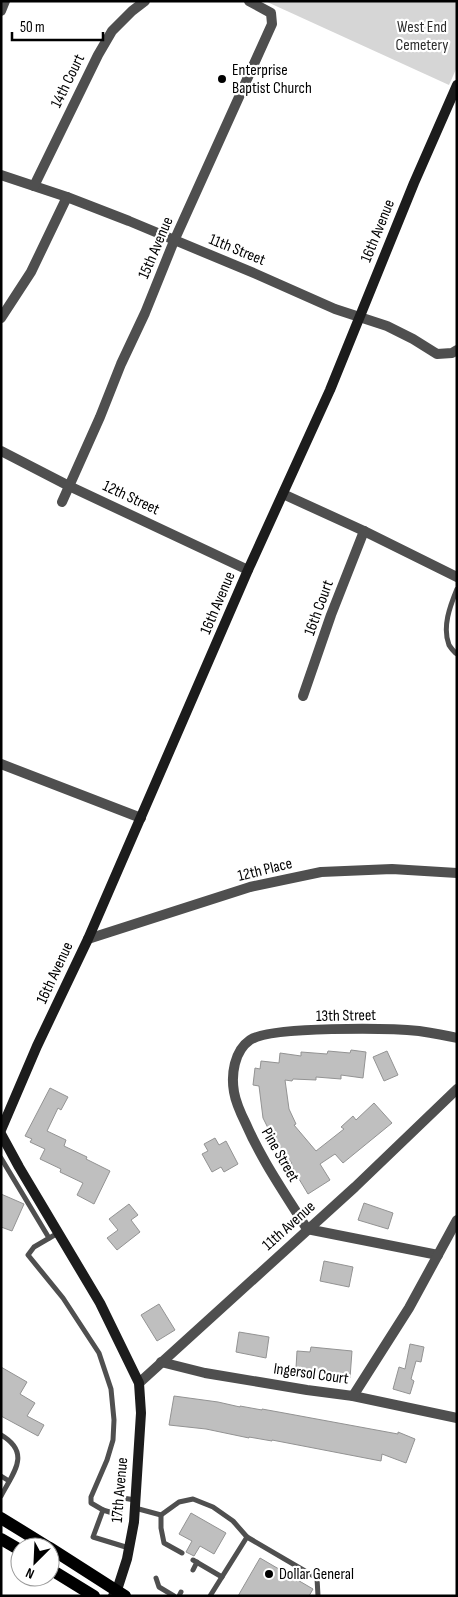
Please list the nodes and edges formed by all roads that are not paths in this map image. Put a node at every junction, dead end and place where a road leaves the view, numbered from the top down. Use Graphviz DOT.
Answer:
graph roads {
  1 [pos="5,1"];
  2 [pos="145,1"];
  3 [pos="249,1"];
  4 [pos="1,11"];
  5 [pos="457,85"];
  6 [pos="1,175"];
  7 [pos="34,186"];
  8 [pos="67,197"];
  9 [pos="174,241"];
  10 [pos="360,317"];
  11 [pos="1,318"];
  12 [pos="457,350"];
  13 [pos="1,451"];
  14 [pos="69,486"];
  15 [pos="284,494"];
  16 [pos="62,502"];
  17 [pos="364,531"];
  18 [pos="248,570"];
  19 [pos="457,577"];
  20 [pos="457,589"];
  21 [pos="457,654"];
  22 [pos="302,696"];
  23 [pos="1,764"];
  24 [pos="141,818"];
  25 [pos="457,873"];
  26 [pos="88,939"];
  27 [pos="457,1038"];
  28 [pos="240,1051"];
  29 [pos="457,1090"];
  30 [pos="1,1130"];
  31 [pos="1,1134"];
  32 [pos="1,1158"];
  33 [pos="457,1220"];
  34 [pos="307,1229"];
  35 [pos="58,1233"];
  36 [pos="49,1238"];
  37 [pos="438,1255"];
  38 [pos="161,1362"];
  39 [pos="139,1382"];
  40 [pos="353,1396"];
  41 [pos="457,1418"];
  42 [pos="1,1435"];
  43 [pos="1,1476"];
  44 [pos="10,1481"];
  45 [pos="1,1496"];
  46 [pos="135,1504"];
  47 [pos="103,1510"];
  48 [pos="161,1515"];
  49 [pos="1,1518"];
  50 [pos="31,1537"];
  51 [pos="247,1537"];
  52 [pos="129,1548"];
  53 [pos="172,1548"];
  54 [pos="182,1553"];
  55 [pos="169,1554"];
  56 [pos="60,1555"];
  57 [pos="193,1570"];
  58 [pos="60,1575"];
  59 [pos="222,1577"];
  60 [pos="156,1578"];
  61 [pos="118,1594"];
  62 [pos="94,1596"];
  63 [pos="174,1596"];
  64 [pos="210,1596"];
  65 [pos="318,1596"];
  1 -- 4 [label="street"];
  2 -- 7 [label="street, 14th Court"];
  3 -- 9 [label="street, 15th Avenue"];
  5 -- 10 [label="street, 16th Avenue"];
  6 -- 7 [label="street, 11th Street"];
  7 -- 8 [label="street, 11th Street"];
  8 -- 9 [label="street, 11th Street"];
  8 -- 11 [label="street"];
  9 -- 10 [label="street, 11th Street"];
  9 -- 14 [label="street, 15th Avenue"];
  10 -- 12 [label="street, 11th Street"];
  10 -- 15 [label="street, 16th Avenue"];
  13 -- 14 [label="street, 12th Street"];
  14 -- 16 [label="street"];
  14 -- 18 [label="street, 12th Street"];
  15 -- 17 [label="street"];
  15 -- 18 [label="street, 16th Avenue"];
  17 -- 19 [label="street"];
  17 -- 22 [label="street, 16th Court"];
  18 -- 24 [label="street, 16th Avenue"];
  20 -- 21 [label="lane"];
  23 -- 24 [label="street"];
  24 -- 26 [label="street, 16th Avenue"];
  25 -- 26 [label="street, 12th Place"];
  26 -- 30 [label="street, 16th Avenue"];
  27 -- 28 [label="street, 13th Street"];
  28 -- 34 [label="street, Pine Street"];
  29 -- 34 [label="street, 11th Avenue"];
  31 -- 35 [label="street"];
  32 -- 36 [label="lane"];
  33 -- 37 [label="street"];
  34 -- 37 [label="street"];
  34 -- 38 [label="street, 11th Avenue"];
  35 -- 36 [label="lane"];
  35 -- 39 [label="street"];
  36 -- 47 [label="lane"];
  37 -- 40 [label="street"];
  38 -- 39 [label="street, 11th Avenue"];
  38 -- 40 [label="street, Ingersol Court"];
  39 -- 46 [label="street, 17th Avenue"];
  40 -- 41 [label="street, Ingersol Court"];
  42 -- 44 [label="lane"];
  43 -- 44 [label="lane"];
  44 -- 45 [label="lane"];
  46 -- 47 [label="lane"];
  46 -- 48 [label="lane"];
  46 -- 52 [label="street, 17th Avenue"];
  47 -- 52 [label="lane"];
  48 -- 51 [label="lane"];
  48 -- 53 [label="lane"];
  49 -- 50 [label="main road"];
  51 -- 59 [label="lane"];
  51 -- 65 [label="lane"];
  52 -- 61 [label="street, 17th Avenue"];
  53 -- 54 [label="lane"];
  53 -- 55 [label="lane"];
  56 -- 61 [label="main road"];
  57 -- 59 [label="lane"];
  58 -- 62 [label="main road"];
  59 -- 64 [label="lane"];
  60 -- 63 [label="lane"];
}
